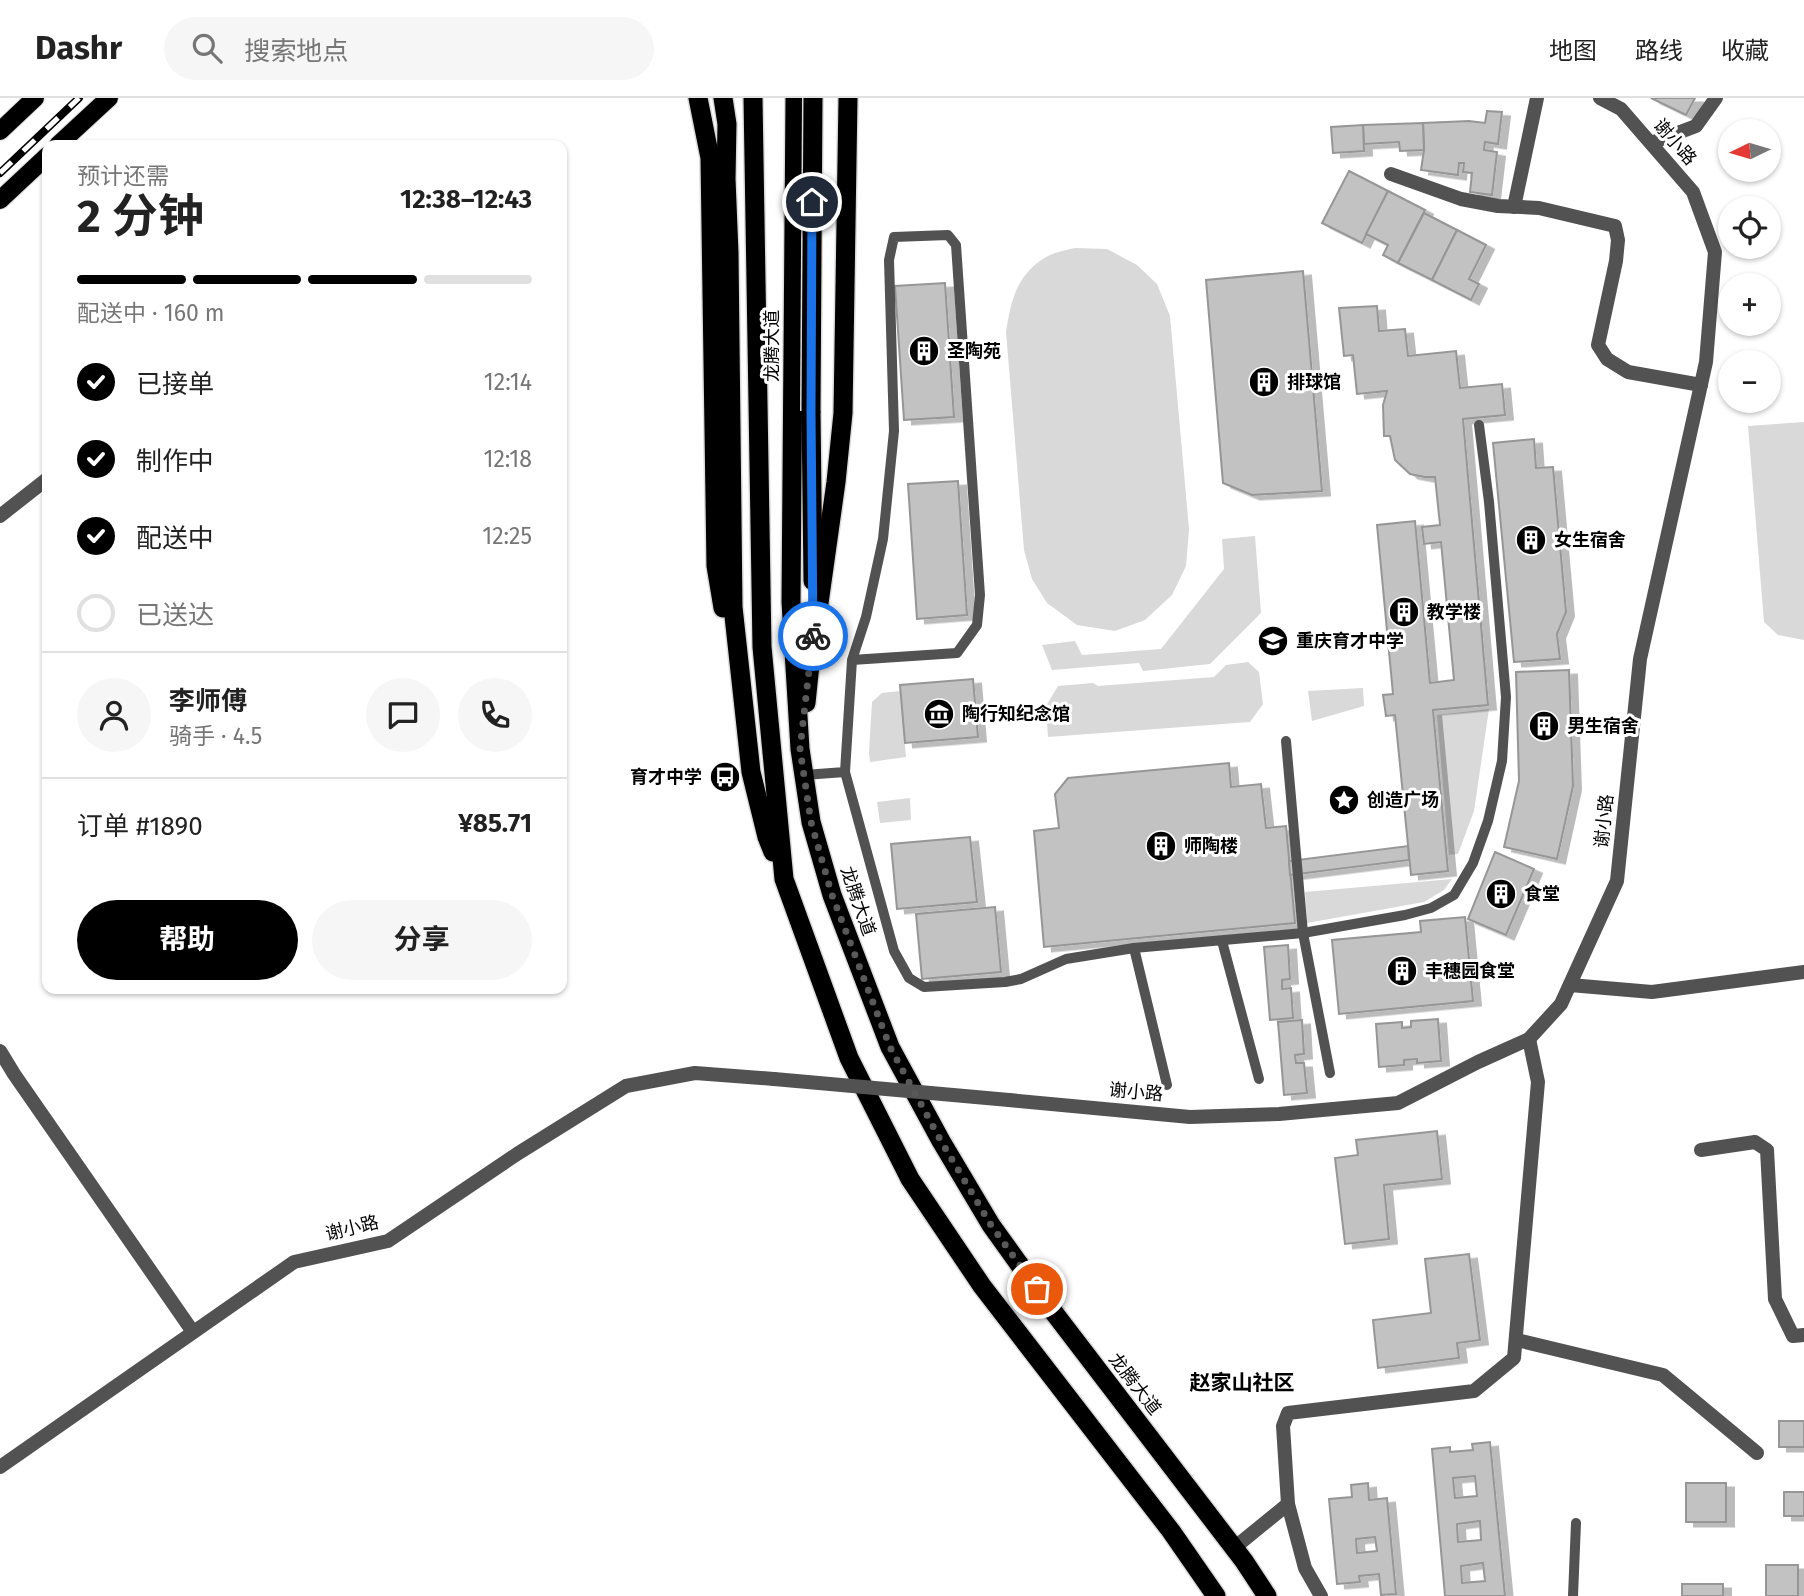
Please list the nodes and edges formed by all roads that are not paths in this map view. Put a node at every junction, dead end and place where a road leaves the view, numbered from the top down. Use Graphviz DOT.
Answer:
graph roads {
  1 [pos="35,98"];
  2 [pos="109,98"];
  3 [pos="698,98"];
  4 [pos="723,98"];
  5 [pos="753,98"];
  6 [pos="795,98"];
  7 [pos="813,98"];
  8 [pos="848,98"];
  9 [pos="1537,98"];
  10 [pos="1600,98"];
  11 [pos="1716,98"];
  12 [pos="0,131"];
  13 [pos="63,140"];
  14 [pos="1651,143"];
  15 [pos="42,161"];
  16 [pos="1391,174"];
  17 [pos="0,200"];
  18 [pos="1514,207"];
  19 [pos="1701,385"];
  20 [pos="1479,425"];
  21 [pos="42,483"];
  22 [pos="0,516"];
  23 [pos="813,646"];
  24 [pos="762,647"];
  25 [pos="852,660"];
  26 [pos="745,723"];
  27 [pos="1286,741"];
  28 [pos="800,749"];
  29 [pos="845,772"];
  30 [pos="804,775"];
  31 [pos="784,879"];
  32 [pos="1303,933"];
  33 [pos="1222,941"];
  34 [pos="1134,948"];
  35 [pos="1804,972"];
  36 [pos="1570,985"];
  37 [pos="1528,1039"];
  38 [pos="0,1051"];
  39 [pos="1330,1073"];
  40 [pos="1259,1079"];
  41 [pos="1167,1085"];
  42 [pos="1701,1150"];
  43 [pos="193,1332"];
  44 [pos="1804,1335"];
  45 [pos="1517,1340"];
  46 [pos="1757,1453"];
  47 [pos="0,1467"];
  48 [pos="1288,1504"];
  49 [pos="1576,1523"];
  50 [pos="1171,1531"];
  51 [pos="1239,1555"];
  52 [pos="1203,1596"];
  53 [pos="1216,1596"];
  54 [pos="1267,1596"];
  55 [pos="1273,1596"];
  56 [pos="1321,1596"];
  57 [pos="1573,1596"];
  1 -- 12 [label="main road"];
  2 -- 13 [label="main road"];
  3 -- 26 [label="highway"];
  4 -- 26 [label="highway"];
  5 -- 24 [label="highway, 龙腾大道"];
  6 -- 28 [label="highway, 龙腾大道"];
  7 -- 23 [label="highway, bridge"];
  8 -- 23 [label="highway"];
  9 -- 18 [label="street"];
  10 -- 14 [label="street, 谢小路"];
  11 -- 14 [label="street"];
  14 -- 19 [label="street, 谢小路"];
  15 -- 17 [label="main road"];
  16 -- 18 [label="street"];
  18 -- 19 [label="street"];
  19 -- 36 [label="street, 谢小路"];
  20 -- 32 [label="lane"];
  21 -- 22 [label="street"];
  23 -- 28 [label="highway"];
  24 -- 26 [label="highway"];
  24 -- 31 [label="highway, 龙腾大道"];
  25 -- 25 [label="lane"];
  25 -- 29 [label="lane"];
  26 -- 31 [label="highway"];
  27 -- 32 [label="lane"];
  28 -- 30 [label="highway, 龙腾大道"];
  29 -- 30 [label="lane"];
  29 -- 34 [label="lane"];
  30 -- 51 [label="highway, 龙腾大道"];
  31 -- 50 [label="highway, 龙腾大道"];
  32 -- 33 [label="lane"];
  32 -- 39 [label="lane"];
  33 -- 34 [label="lane"];
  33 -- 40 [label="lane"];
  34 -- 41 [label="lane"];
  35 -- 36 [label="street"];
  36 -- 37 [label="street, 谢小路"];
  37 -- 43 [label="street, 谢小路, bridge"];
  37 -- 45 [label="street"];
  38 -- 43 [label="street"];
  42 -- 44 [label="street"];
  43 -- 47 [label="street, 谢小路"];
  45 -- 46 [label="street"];
  45 -- 48 [label="street"];
  48 -- 51 [label="street"];
  48 -- 56 [label="street"];
  49 -- 57 [label="lane"];
  50 -- 52 [label="highway"];
  50 -- 53 [label="highway, 龙腾大道"];
  51 -- 54 [label="highway, 龙腾大道"];
  51 -- 55 [label="highway"];
}
